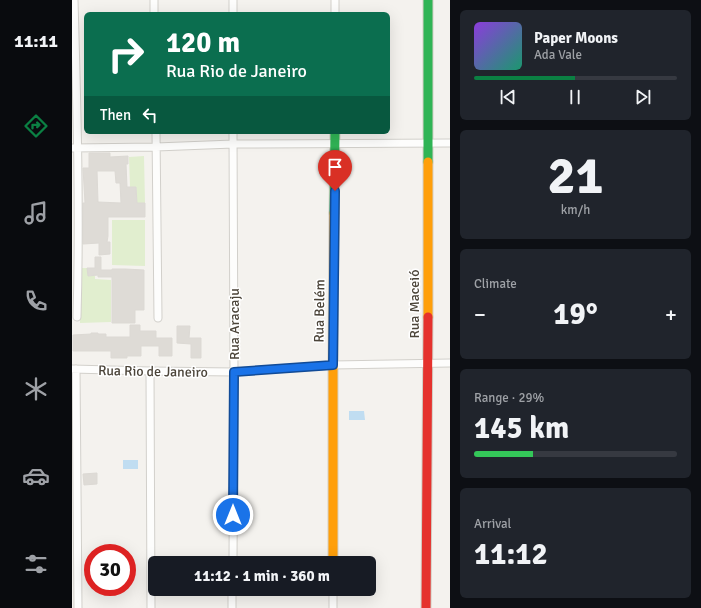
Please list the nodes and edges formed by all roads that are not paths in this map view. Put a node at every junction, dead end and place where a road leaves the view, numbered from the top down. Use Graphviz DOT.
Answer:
graph roads {
  1 [pos="74,0"];
  2 [pos="154,0"];
  3 [pos="233,0"];
  4 [pos="334,0"];
  5 [pos="428,0"];
  6 [pos="154,12"];
  7 [pos="233,12"];
  8 [pos="335,12"];
  9 [pos="156,134"];
  10 [pos="233,134"];
  11 [pos="335,134"];
  12 [pos="428,143"];
  13 [pos="450,143"];
  14 [pos="234,144"];
  15 [pos="335,144"];
  16 [pos="156,147"];
  17 [pos="75,148"];
  18 [pos="77,317"];
  19 [pos="158,318"];
  20 [pos="450,363"];
  21 [pos="428,364"];
  22 [pos="333,365"];
  23 [pos="74,369"];
  24 [pos="150,371"];
  25 [pos="234,372"];
  26 [pos="233,556"];
  27 [pos="333,556"];
  28 [pos="232,596"];
  29 [pos="333,596"];
  30 [pos="78,608"];
  31 [pos="151,608"];
  32 [pos="232,608"];
  33 [pos="333,608"];
  34 [pos="426,608"];
  1 -- 17 [label="street"];
  2 -- 6 [label="street"];
  3 -- 7 [label="street"];
  4 -- 8 [label="street"];
  5 -- 12 [label="street, Rua Maceió"];
  9 -- 16 [label="street"];
  10 -- 14 [label="street, Rua Aracaju"];
  11 -- 15 [label="street, Rua Belém"];
  12 -- 13 [label="street"];
  12 -- 15 [label="street"];
  12 -- 21 [label="street, Rua Maceió"];
  14 -- 15 [label="street"];
  14 -- 16 [label="street"];
  14 -- 25 [label="street, Rua Aracaju"];
  15 -- 22 [label="street, Rua Belém"];
  16 -- 17 [label="street"];
  16 -- 19 [label="street"];
  17 -- 18 [label="street"];
  20 -- 21 [label="street, Rua Rio de Janeiro"];
  21 -- 22 [label="street, Rua Rio de Janeiro"];
  21 -- 34 [label="street, Rua Maceió"];
  22 -- 25 [label="street, Rua Rio de Janeiro"];
  22 -- 27 [label="street, Rua Belém"];
  23 -- 24 [label="street, Rua Rio de Janeiro"];
  23 -- 30 [label="street"];
  24 -- 25 [label="street, Rua Rio de Janeiro"];
  24 -- 31 [label="street"];
  25 -- 26 [label="street, Rua Aracaju"];
  28 -- 32 [label="street"];
  29 -- 33 [label="street"];
}
